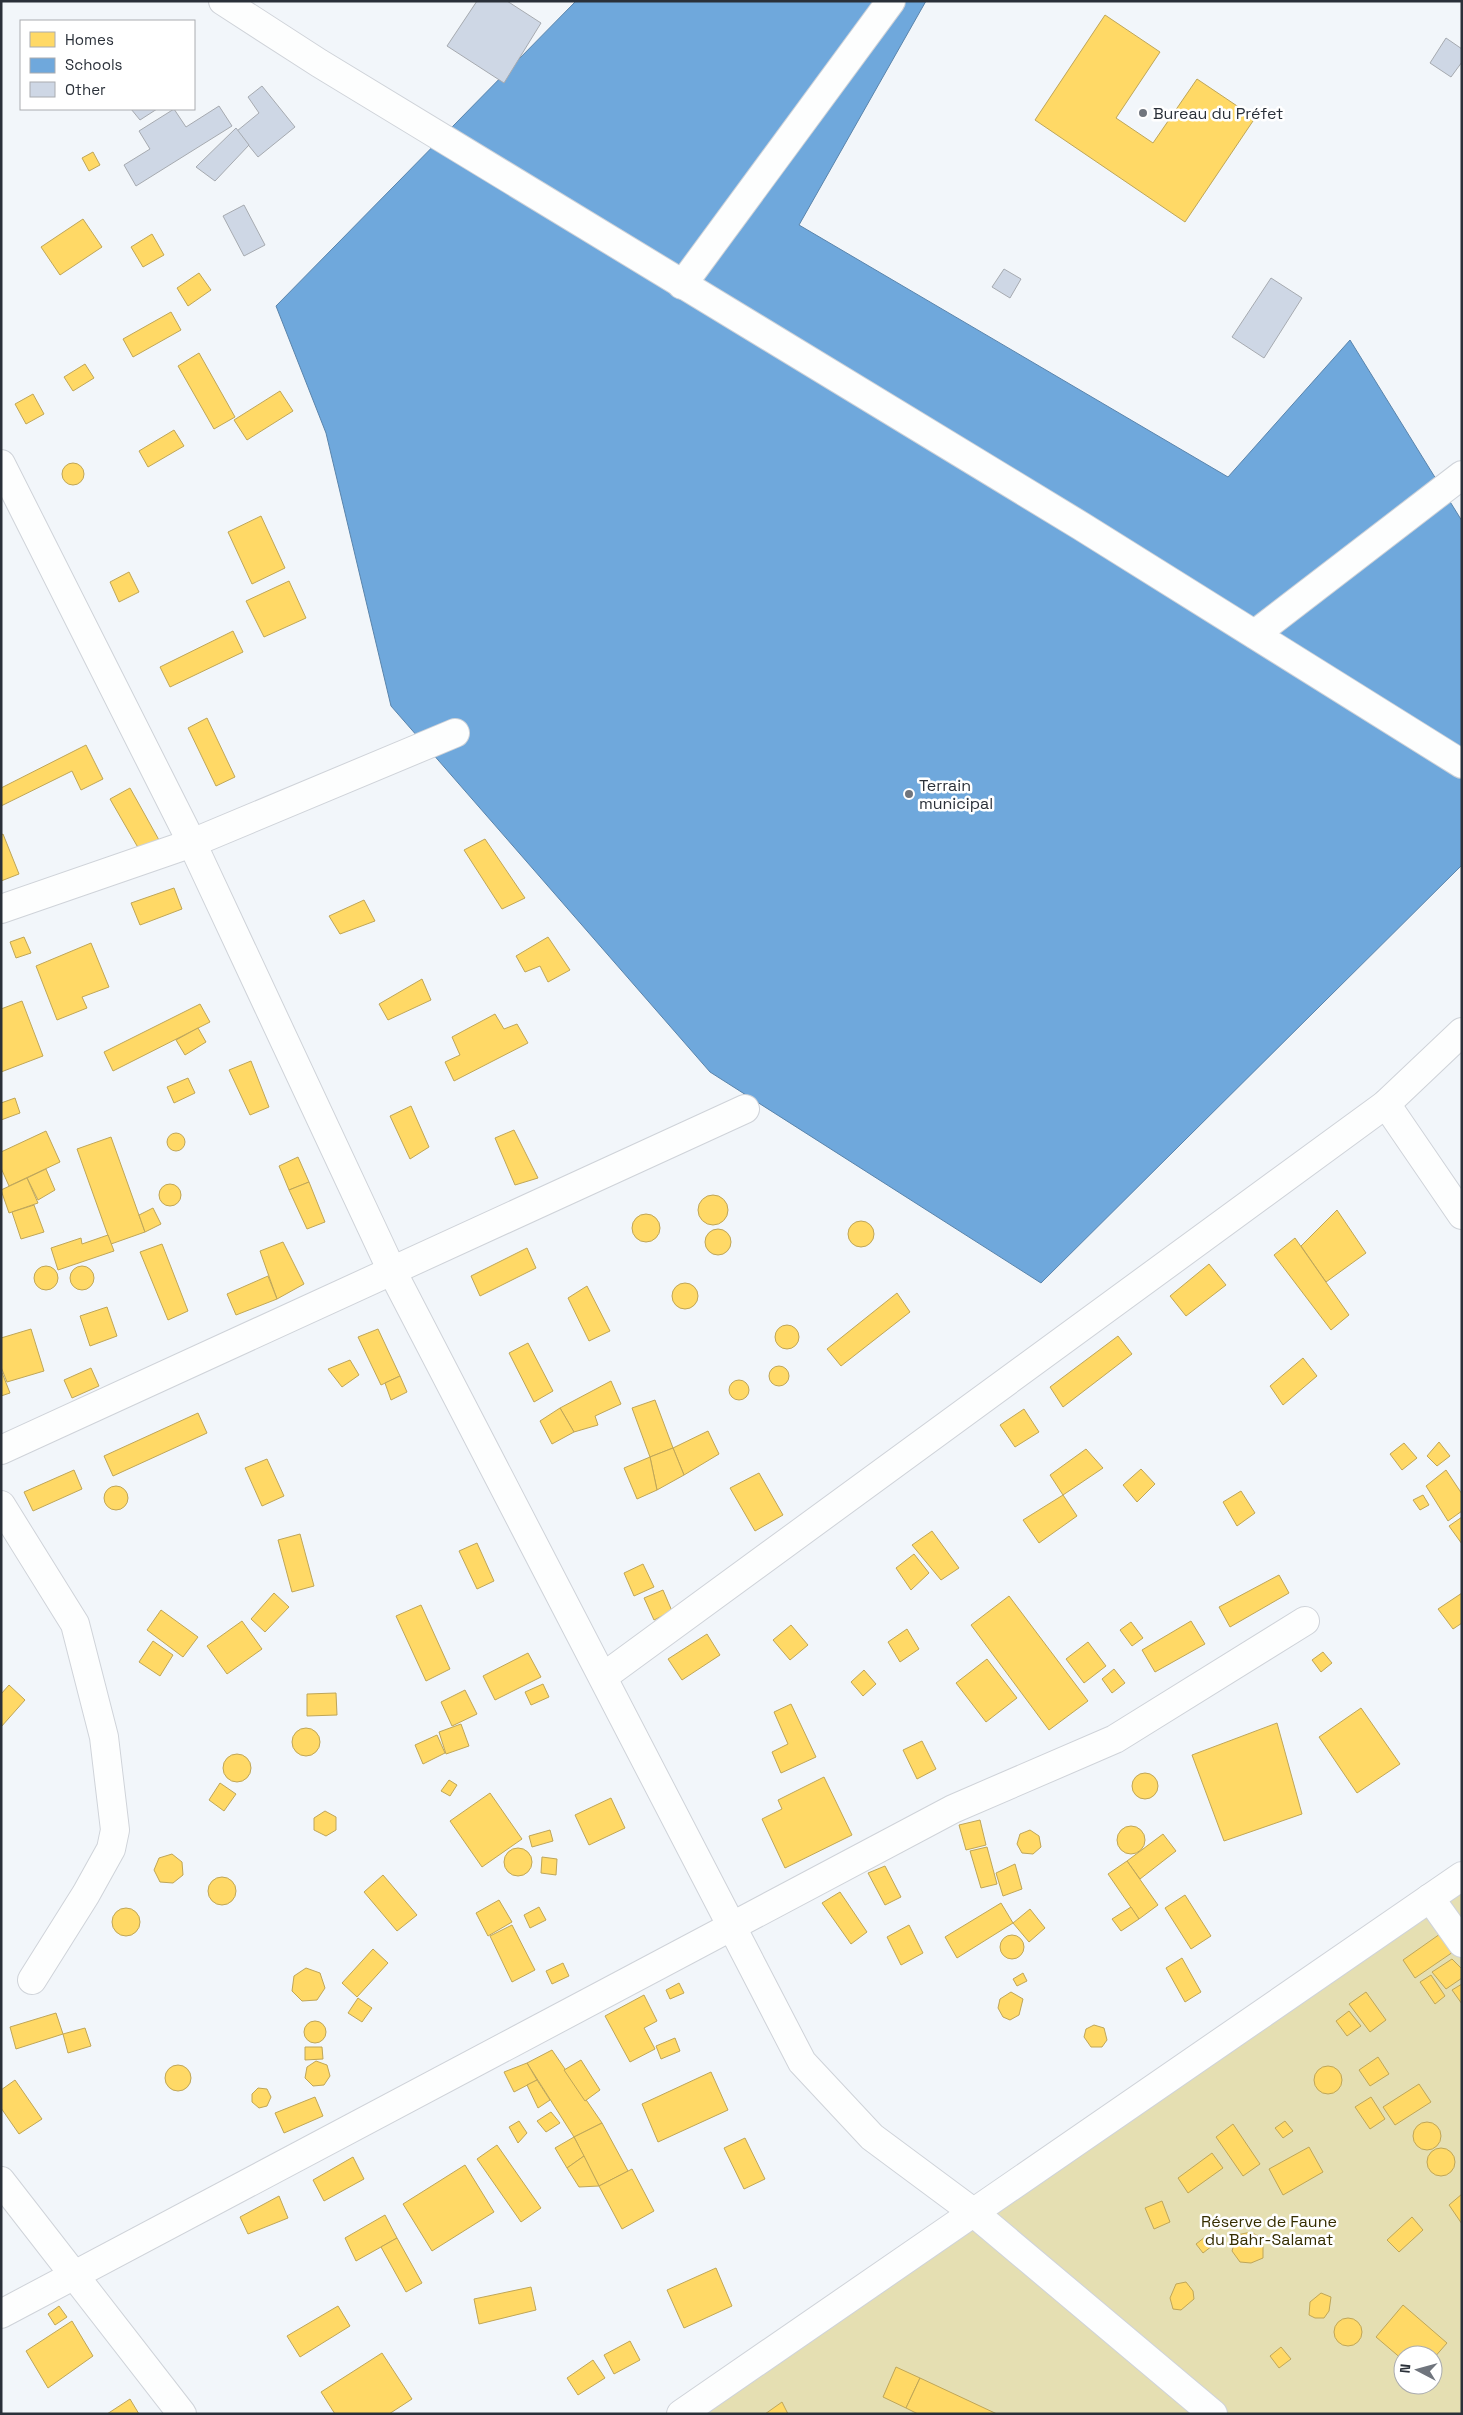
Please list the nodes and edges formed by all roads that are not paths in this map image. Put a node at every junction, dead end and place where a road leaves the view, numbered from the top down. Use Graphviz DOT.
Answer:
graph roads {
  1 [pos="223,1"];
  2 [pos="890,1"];
  3 [pos="682,285"];
  4 [pos="1,464"];
  5 [pos="1462,475"];
  6 [pos="1254,634"];
  7 [pos="455,734"];
  8 [pos="1462,764"];
  9 [pos="192,843"];
  10 [pos="1,909"];
  11 [pos="1462,1032"];
  12 [pos="1386,1104"];
  13 [pos="744,1109"];
  14 [pos="1462,1215"];
  15 [pos="392,1271"];
  16 [pos="1,1450"];
  17 [pos="1,1505"];
  18 [pos="1305,1621"];
  19 [pos="603,1677"];
  20 [pos="1462,1876"];
  21 [pos="1430,1898"];
  22 [pos="732,1927"];
  23 [pos="1462,1943"];
  24 [pos="32,1980"];
  25 [pos="1,2181"];
  26 [pos="973,2212"];
  27 [pos="75,2276"];
  28 [pos="1,2314"];
  29 [pos="182,2414"];
  30 [pos="681,2414"];
  31 [pos="1213,2414"];
  1 -- 3 [label="street"];
  2 -- 3 [label="street"];
  3 -- 6 [label="street"];
  4 -- 9 [label="street"];
  5 -- 6 [label="street"];
  6 -- 8 [label="street"];
  7 -- 9 [label="street"];
  9 -- 10 [label="street"];
  9 -- 15 [label="street"];
  11 -- 12 [label="street"];
  12 -- 14 [label="street"];
  12 -- 19 [label="street"];
  13 -- 15 [label="street"];
  15 -- 16 [label="street"];
  15 -- 19 [label="street"];
  17 -- 24 [label="street"];
  18 -- 22 [label="street"];
  19 -- 22 [label="street"];
  20 -- 21 [label="street"];
  21 -- 23 [label="street"];
  21 -- 26 [label="street"];
  22 -- 26 [label="street"];
  22 -- 27 [label="street"];
  25 -- 27 [label="street"];
  26 -- 30 [label="street"];
  26 -- 31 [label="street"];
  27 -- 28 [label="street"];
  27 -- 29 [label="street"];
}
